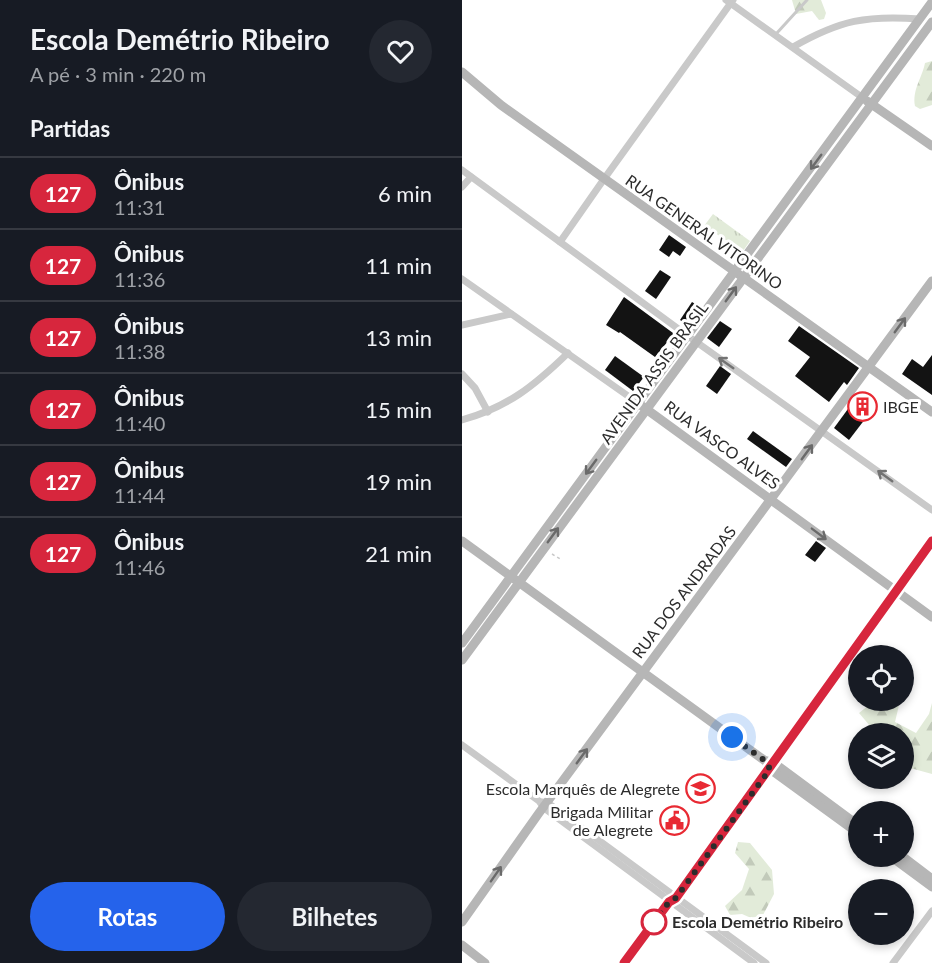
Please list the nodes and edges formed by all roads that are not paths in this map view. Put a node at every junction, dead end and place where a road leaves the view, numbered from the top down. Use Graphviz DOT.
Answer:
graph roads {
  1 [pos="807,0"];
  2 [pos="730,1"];
  3 [pos="932,2"];
  4 [pos="920,19"];
  5 [pos="932,22"];
  6 [pos="776,34"];
  7 [pos="793,47"];
  8 [pos="895,53"];
  9 [pos="904,59"];
  10 [pos="462,72"];
  11 [pos="867,101"];
  12 [pos="932,146"];
  13 [pos="462,170"];
  14 [pos="471,177"];
  15 [pos="604,179"];
  16 [pos="462,187"];
  17 [pos="560,242"];
  18 [pos="739,274"];
  19 [pos="462,279"];
  20 [pos="932,281"];
  21 [pos="511,314"];
  22 [pos="462,325"];
  23 [pos="688,336"];
  24 [pos="696,342"];
  25 [pos="568,353"];
  26 [pos="672,366"];
  27 [pos="869,368"];
  28 [pos="462,374"];
  29 [pos="638,403"];
  30 [pos="646,409"];
  31 [pos="488,412"];
  32 [pos="932,412"];
  33 [pos="462,420"];
  34 [pos="822,431"];
  35 [pos="772,499"];
  36 [pos="568,507"];
  37 [pos="932,510"];
  38 [pos="462,541"];
  39 [pos="932,541"];
  40 [pos="515,580"];
  41 [pos="896,591"];
  42 [pos="932,617"];
  43 [pos="462,642"];
  44 [pos="462,660"];
  45 [pos="642,673"];
  46 [pos="462,745"];
  47 [pos="772,766"];
  48 [pos="543,804"];
  49 [pos="848,818"];
  50 [pos="848,825"];
  51 [pos="914,865"];
  52 [pos="905,867"];
  53 [pos="932,879"];
  54 [pos="932,887"];
  55 [pos="673,900"];
  56 [pos="932,911"];
  57 [pos="462,922"];
  58 [pos="462,945"];
  59 [pos="485,963"];
  60 [pos="624,963"];
  61 [pos="754,963"];
  62 [pos="766,963"];
  63 [pos="894,963"];
  1 -- 6 [label="lane"];
  2 -- 6 [label="street"];
  2 -- 15 [label="street"];
  3 -- 4 [label="street"];
  4 -- 7 [label="street"];
  4 -- 8 [label="street"];
  5 -- 9 [label="street"];
  6 -- 7 [label="street"];
  7 -- 11 [label="street"];
  8 -- 9 [label="street"];
  8 -- 11 [label="street"];
  9 -- 11 [label="street"];
  10 -- 15 [label="street, RUA GENERAL VITORINO"];
  11 -- 12 [label="street"];
  11 -- 18 [label="street, AVENIDA ASSIS BRASIL"];
  13 -- 14 [label="street"];
  14 -- 16 [label="street"];
  14 -- 17 [label="street"];
  15 -- 17 [label="street"];
  15 -- 18 [label="street, RUA GENERAL VITORINO"];
  17 -- 23 [label="street"];
  18 -- 23 [label="street, AVENIDA ASSIS BRASIL"];
  24 -- 18 [label="street, AVENIDA ASSIS BRASIL, one-way"];
  18 -- 27 [label="street, RUA GENERAL VITORINO"];
  19 -- 21 [label="street, RUA VASCO ALVES"];
  27 -- 20 [label="street, RUA DOS ANDRADAS, one-way"];
  21 -- 22 [label="street"];
  21 -- 25 [label="street, RUA VASCO ALVES"];
  23 -- 24 [label="street"];
  23 -- 26 [label="street, AVENIDA ASSIS BRASIL"];
  24 -- 26 [label="street, AVENIDA ASSIS BRASIL"];
  34 -- 24 [label="street, one-way"];
  25 -- 29 [label="street, RUA VASCO ALVES"];
  25 -- 31 [label="street"];
  26 -- 29 [label="street, AVENIDA ASSIS BRASIL"];
  26 -- 30 [label="street, AVENIDA ASSIS BRASIL"];
  27 -- 32 [label="street, RUA GENERAL VITORINO"];
  27 -- 34 [label="street, RUA DOS ANDRADAS"];
  28 -- 31 [label="street"];
  29 -- 30 [label="street, RUA VASCO ALVES"];
  29 -- 36 [label="street, AVENIDA ASSIS BRASIL, one-way"];
  30 -- 35 [label="street, RUA VASCO ALVES"];
  30 -- 36 [label="street, AVENIDA ASSIS BRASIL"];
  31 -- 33 [label="street"];
  35 -- 34 [label="street, RUA DOS ANDRADAS, one-way"];
  37 -- 34 [label="street, one-way"];
  35 -- 41 [label="street, RUA VASCO ALVES, one-way"];
  35 -- 45 [label="street, RUA DOS ANDRADAS"];
  36 -- 40 [label="street, AVENIDA ASSIS BRASIL"];
  40 -- 36 [label="street, AVENIDA ASSIS BRASIL, one-way"];
  38 -- 40 [label="street"];
  39 -- 41 [label="street"];
  40 -- 43 [label="street, AVENIDA ASSIS BRASIL"];
  40 -- 44 [label="street, AVENIDA ASSIS BRASIL"];
  40 -- 45 [label="street"];
  41 -- 42 [label="street, RUA VASCO ALVES"];
  41 -- 47 [label="street"];
  45 -- 47 [label="street"];
  48 -- 45 [label="street, RUA DOS ANDRADAS, one-way"];
  46 -- 48 [label="street"];
  47 -- 49 [label="street"];
  47 -- 50 [label="street"];
  47 -- 55 [label="street"];
  48 -- 55 [label="street"];
  57 -- 48 [label="street, RUA DOS ANDRADAS, one-way"];
  51 -- 53 [label="street"];
  52 -- 54 [label="street"];
  55 -- 60 [label="street"];
  55 -- 61 [label="street"];
  55 -- 62 [label="street"];
  56 -- 63 [label="street"];
  58 -- 59 [label="street"];
}
